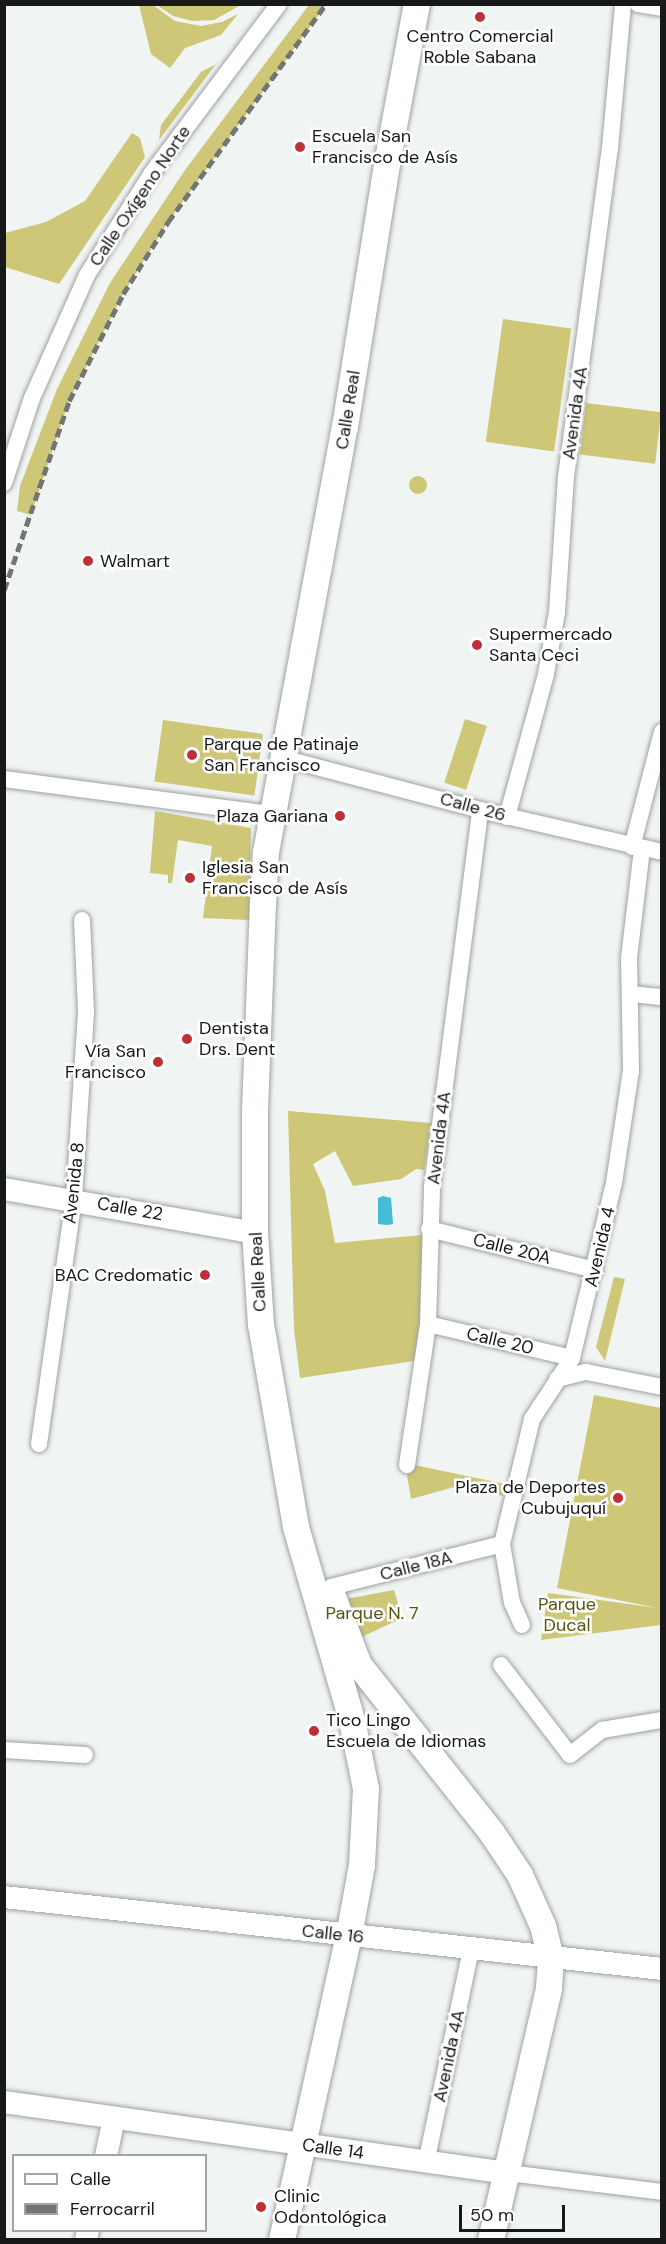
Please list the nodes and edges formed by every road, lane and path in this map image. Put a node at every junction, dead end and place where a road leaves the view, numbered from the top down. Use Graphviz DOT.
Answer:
graph roads {
  1 [pos="279,4"];
  2 [pos="417,4"];
  3 [pos="623,4"];
  4 [pos="638,4"];
  5 [pos="662,8"];
  6 [pos="30,404"];
  7 [pos="4,458"];
  8 [pos="4,483"];
  9 [pos="662,732"];
  10 [pos="286,759"];
  11 [pos="4,779"];
  12 [pos="480,810"];
  13 [pos="276,814"];
  14 [pos="507,817"];
  15 [pos="637,848"];
  16 [pos="662,852"];
  17 [pos="82,920"];
  18 [pos="631,994"];
  19 [pos="662,998"];
  20 [pos="4,1189"];
  21 [pos="74,1198"];
  22 [pos="429,1229"];
  23 [pos="255,1233"];
  24 [pos="595,1269"];
  25 [pos="428,1324"];
  26 [pos="572,1359"];
  27 [pos="557,1379"];
  28 [pos="662,1387"];
  29 [pos="39,1444"];
  30 [pos="407,1465"];
  31 [pos="502,1544"];
  32 [pos="331,1587"];
  33 [pos="522,1625"];
  34 [pos="501,1665"];
  35 [pos="348,1671"];
  36 [pos="387,1702"];
  37 [pos="352,1719"];
  38 [pos="662,1720"];
  39 [pos="4,1750"];
  40 [pos="85,1755"];
  41 [pos="4,1897"];
  42 [pos="349,1936"];
  43 [pos="471,1950"];
  44 [pos="551,1959"];
  45 [pos="662,1969"];
  46 [pos="4,2102"];
  47 [pos="114,2119"];
  48 [pos="304,2145"];
  49 [pos="106,2154"];
  50 [pos="426,2163"];
  51 [pos="508,2173"];
  52 [pos="662,2192"];
  53 [pos="282,2240"];
  54 [pos="491,2240"];
  1 -- 6 [label="street, Calle Oxígeno Norte"];
  2 -- 10 [label="main road, Calle Real"];
  3 -- 14 [label="street, Avenida 4A"];
  4 -- 5 [label="street"];
  6 -- 7 [label="street, Calle Oxígeno Norte"];
  6 -- 8 [label="street, Calle Oxígeno Norte"];
  9 -- 15 [label="street, Avenida 4"];
  10 -- 12 [label="street, Calle 26"];
  10 -- 13 [label="main road, Calle Real"];
  11 -- 13 [label="street"];
  12 -- 14 [label="street, Calle 26"];
  12 -- 22 [label="street, Avenida 4A"];
  13 -- 23 [label="main road, Calle Real"];
  13 -- 32 [label="main road, Calle Real"];
  14 -- 15 [label="street, Calle 26"];
  15 -- 16 [label="street, Calle 26"];
  15 -- 18 [label="street, Avenida 4"];
  17 -- 21 [label="street, Avenida 8"];
  18 -- 19 [label="street"];
  18 -- 24 [label="street, Avenida 4"];
  20 -- 21 [label="main road, Calle 22"];
  21 -- 23 [label="main road, Calle 22"];
  21 -- 29 [label="street, Avenida 8"];
  22 -- 24 [label="street, Calle 20A"];
  22 -- 25 [label="street, Avenida 4A"];
  23 -- 35 [label="main road, Calle Real"];
  24 -- 26 [label="street, Avenida 4"];
  25 -- 26 [label="street, Calle 20"];
  25 -- 30 [label="street, Avenida 4A"];
  26 -- 27 [label="street, Avenida 4"];
  27 -- 28 [label="street"];
  27 -- 31 [label="street, Avenida 4"];
  31 -- 32 [label="street, Calle 18A"];
  31 -- 33 [label="street, Avenida 4"];
  32 -- 35 [label="main road, Calle Real"];
  34 -- 38 [label="street"];
  35 -- 36 [label="main road, Calle Real"];
  35 -- 37 [label="main road, Calle Real"];
  36 -- 37 [label="main road"];
  36 -- 44 [label="main road, Calle Real"];
  37 -- 42 [label="main road, Calle Real"];
  39 -- 40 [label="street"];
  41 -- 42 [label="main road, Calle 16"];
  42 -- 43 [label="main road, Calle 16"];
  42 -- 48 [label="main road, Calle Real"];
  43 -- 44 [label="main road, Calle 16"];
  43 -- 50 [label="street, Avenida 4A"];
  44 -- 45 [label="main road, Calle 16"];
  44 -- 51 [label="main road, Calle Real"];
  46 -- 47 [label="main road, Calle 14"];
  47 -- 48 [label="main road, Calle 14"];
  47 -- 49 [label="main road"];
  48 -- 50 [label="main road, Calle 14"];
  48 -- 53 [label="main road, Calle Real"];
  50 -- 51 [label="main road, Calle 14"];
  51 -- 52 [label="street, Calle 14"];
  51 -- 54 [label="main road, Calle Real"];
}
